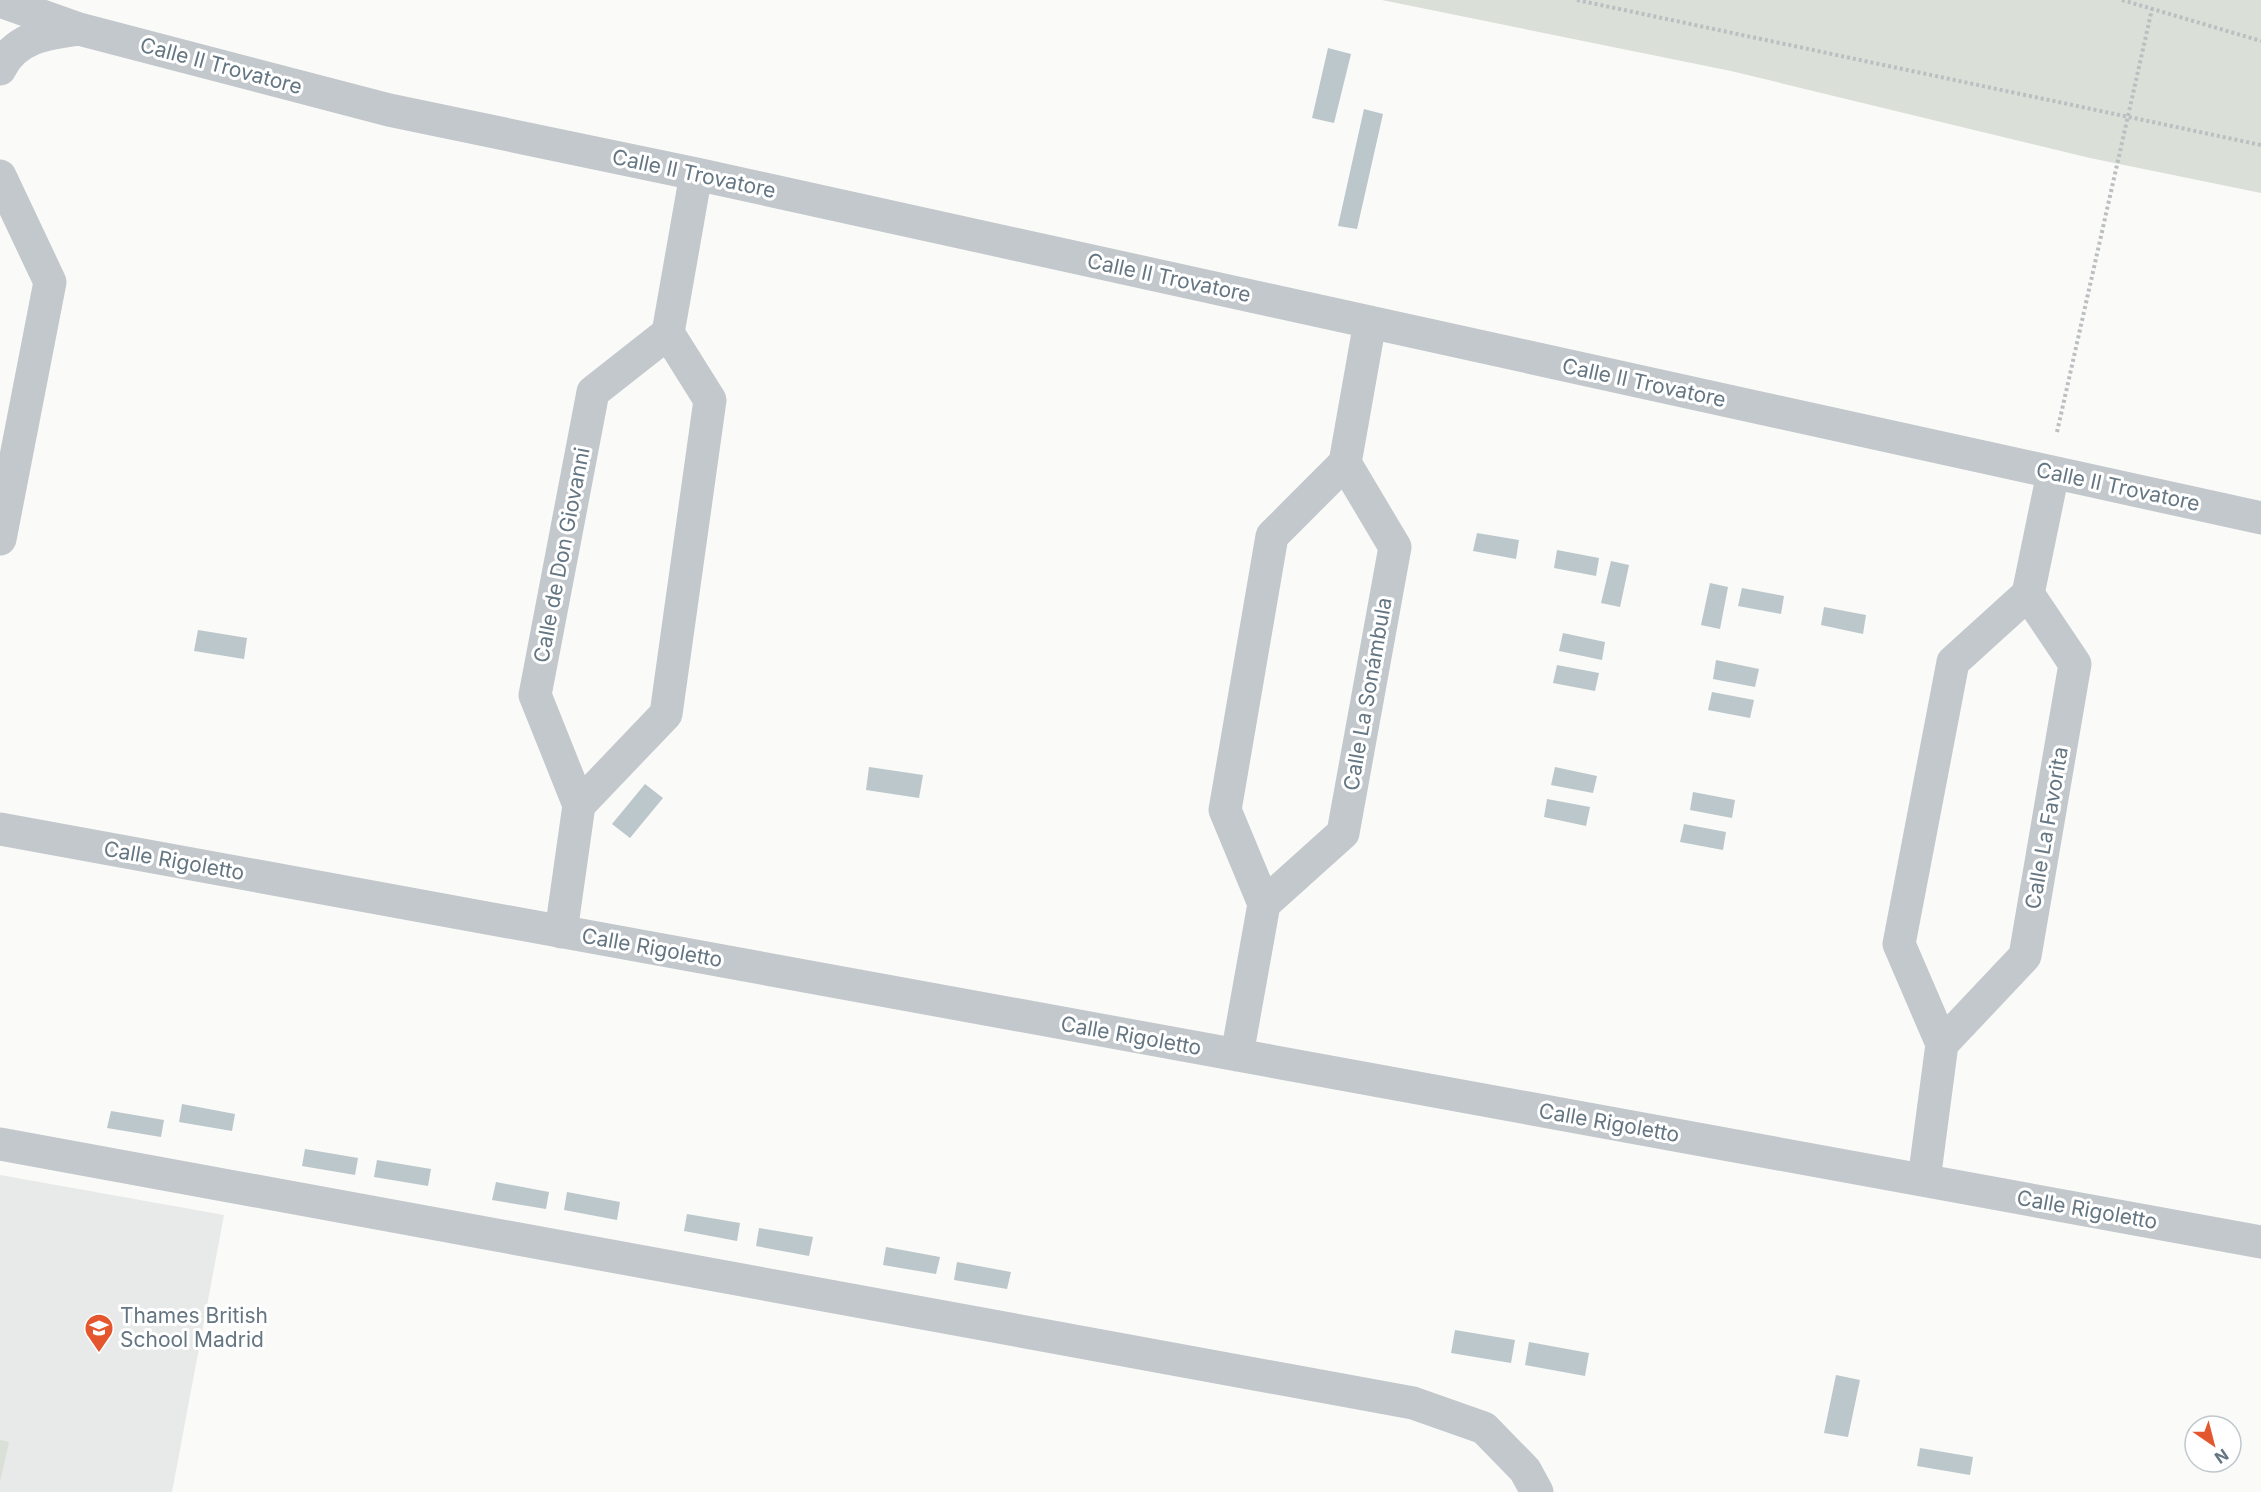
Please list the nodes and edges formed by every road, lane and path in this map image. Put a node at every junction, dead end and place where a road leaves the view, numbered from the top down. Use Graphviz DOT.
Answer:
graph roads {
  1 [pos="1577,0"];
  2 [pos="2122,0"];
  3 [pos="0,1"];
  4 [pos="2152,9"];
  5 [pos="79,29"];
  6 [pos="2261,40"];
  7 [pos="0,69"];
  8 [pos="2127,116"];
  9 [pos="2261,145"];
  10 [pos="696,174"];
  11 [pos="0,176"];
  12 [pos="1370,322"];
  13 [pos="668,333"];
  14 [pos="2057,432"];
  15 [pos="1345,463"];
  16 [pos="2053,473"];
  17 [pos="2261,518"];
  18 [pos="0,539"];
  19 [pos="2028,594"];
  20 [pos="579,805"];
  21 [pos="0,829"];
  22 [pos="1264,904"];
  23 [pos="561,932"];
  24 [pos="1942,1044"];
  25 [pos="1237,1055"];
  26 [pos="0,1144"];
  27 [pos="1924,1180"];
  28 [pos="2261,1242"];
  29 [pos="1537,1492"];
  1 -- 8 [label="path"];
  2 -- 4 [label="path"];
  3 -- 5 [label="street, Calle Il Trovatore"];
  4 -- 6 [label="path"];
  4 -- 8 [label="path"];
  5 -- 7 [label="street"];
  5 -- 10 [label="street, Calle Il Trovatore"];
  8 -- 9 [label="path"];
  8 -- 14 [label="path"];
  10 -- 12 [label="street, Calle Il Trovatore"];
  10 -- 13 [label="street"];
  11 -- 18 [label="street"];
  12 -- 15 [label="street"];
  12 -- 16 [label="street, Calle Il Trovatore"];
  13 -- 20 [label="street"];
  13 -- 20 [label="street, Calle de Don Giovanni"];
  15 -- 22 [label="street"];
  15 -- 22 [label="street, Calle La Sonámbula"];
  16 -- 17 [label="street, Calle Il Trovatore"];
  16 -- 19 [label="street"];
  19 -- 24 [label="street"];
  19 -- 24 [label="street, Calle La Favorita"];
  20 -- 23 [label="street, Calle de Don Giovanni"];
  21 -- 23 [label="street, Calle Rigoletto"];
  22 -- 25 [label="street"];
  23 -- 25 [label="street, Calle Rigoletto"];
  24 -- 27 [label="street"];
  25 -- 27 [label="street, Calle Rigoletto"];
  26 -- 29 [label="street"];
  27 -- 28 [label="street, Calle Rigoletto"];
}
